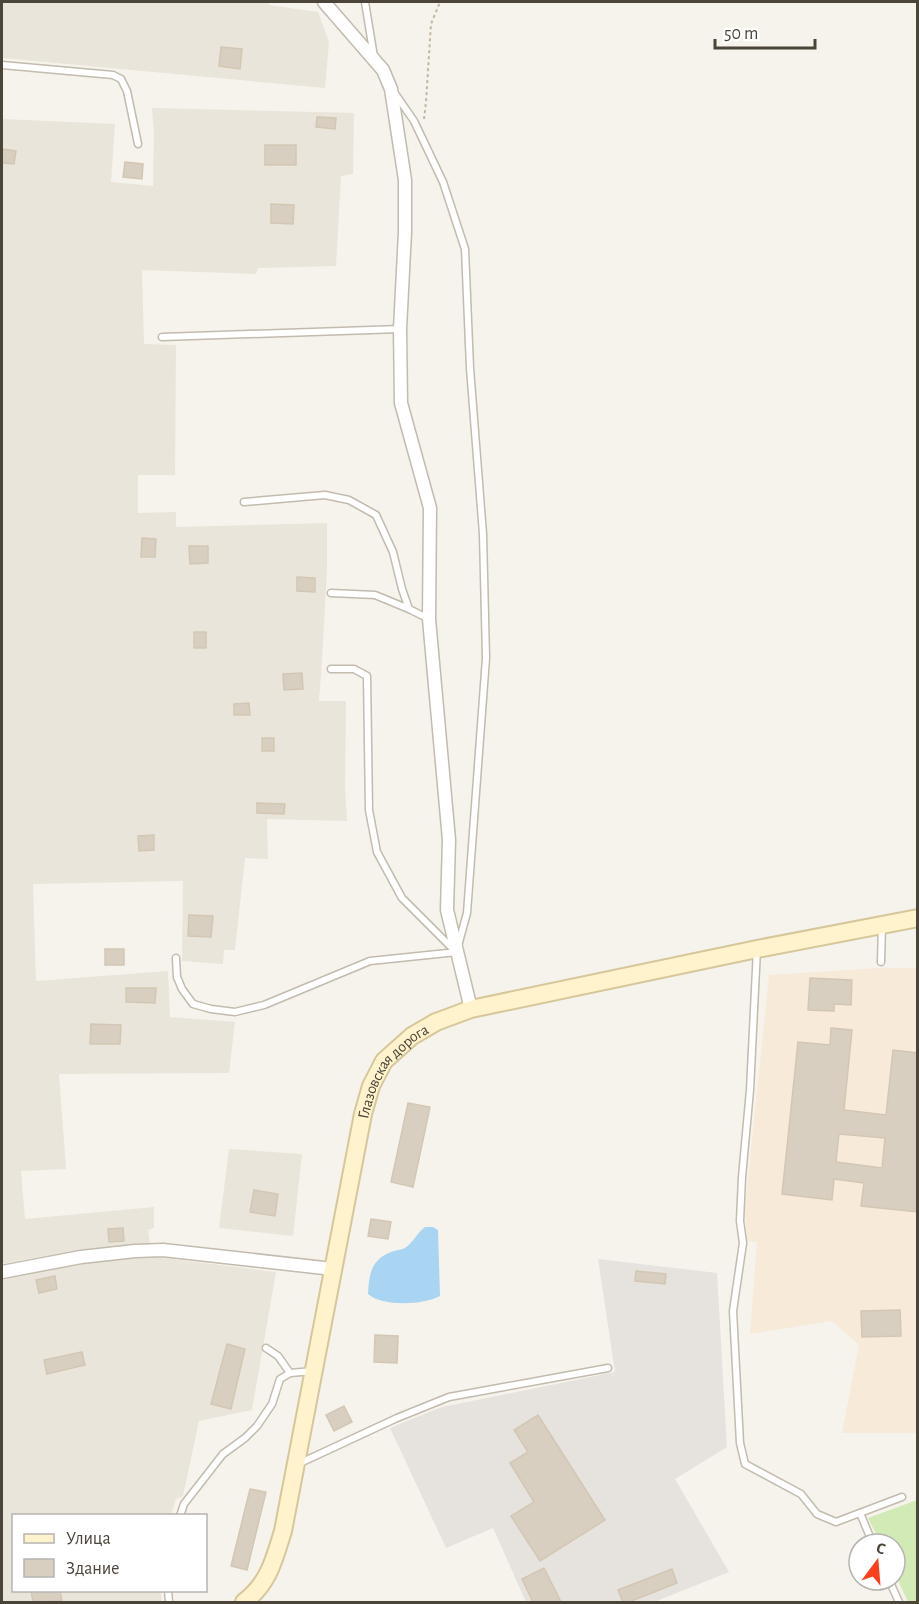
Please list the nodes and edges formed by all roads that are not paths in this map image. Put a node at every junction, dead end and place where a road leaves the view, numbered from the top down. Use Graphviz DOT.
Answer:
graph roads {
  1 [pos="324,2"];
  2 [pos="364,2"];
  3 [pos="374,58"];
  4 [pos="2,64"];
  5 [pos="391,89"];
  6 [pos="138,144"];
  7 [pos="400,329"];
  8 [pos="162,337"];
  9 [pos="244,502"];
  10 [pos="331,593"];
  11 [pos="409,609"];
  12 [pos="429,619"];
  13 [pos="331,669"];
  14 [pos="918,918"];
  15 [pos="882,926"];
  16 [pos="757,949"];
  17 [pos="457,952"];
  18 [pos="176,958"];
  19 [pos="881,962"];
  20 [pos="471,1009"];
  21 [pos="333,1269"];
  22 [pos="2,1272"];
  23 [pos="266,1348"];
  24 [pos="608,1368"];
  25 [pos="314,1371"];
  26 [pos="290,1373"];
  27 [pos="295,1465"];
  28 [pos="902,1497"];
  29 [pos="860,1513"];
  30 [pos="180,1514"];
  31 [pos="868,1532"];
  32 [pos="244,1602"];
  1 -- 3 [label="street"];
  2 -- 3 [label="lane"];
  3 -- 5 [label="street"];
  4 -- 6 [label="lane"];
  5 -- 7 [label="street"];
  5 -- 17 [label="lane"];
  7 -- 8 [label="lane"];
  7 -- 12 [label="street"];
  9 -- 11 [label="lane"];
  10 -- 11 [label="lane"];
  11 -- 12 [label="lane"];
  12 -- 17 [label="street"];
  13 -- 17 [label="lane"];
  14 -- 15 [label="street, Глазовская дорога"];
  15 -- 16 [label="street, Глазовская дорога"];
  15 -- 19 [label="lane"];
  16 -- 20 [label="street, Глазовская дорога"];
  16 -- 29 [label="lane"];
  17 -- 18 [label="lane"];
  17 -- 20 [label="street"];
  20 -- 21 [label="street, Глазовская дорога"];
  21 -- 22 [label="street"];
  21 -- 25 [label="street, Глазовская дорога"];
  23 -- 26 [label="lane"];
  24 -- 27 [label="lane"];
  25 -- 26 [label="lane"];
  25 -- 27 [label="street, Глазовская дорога"];
  26 -- 30 [label="lane"];
  27 -- 32 [label="street, Глазовская дорога"];
  28 -- 29 [label="lane"];
  29 -- 31 [label="lane"];
}
